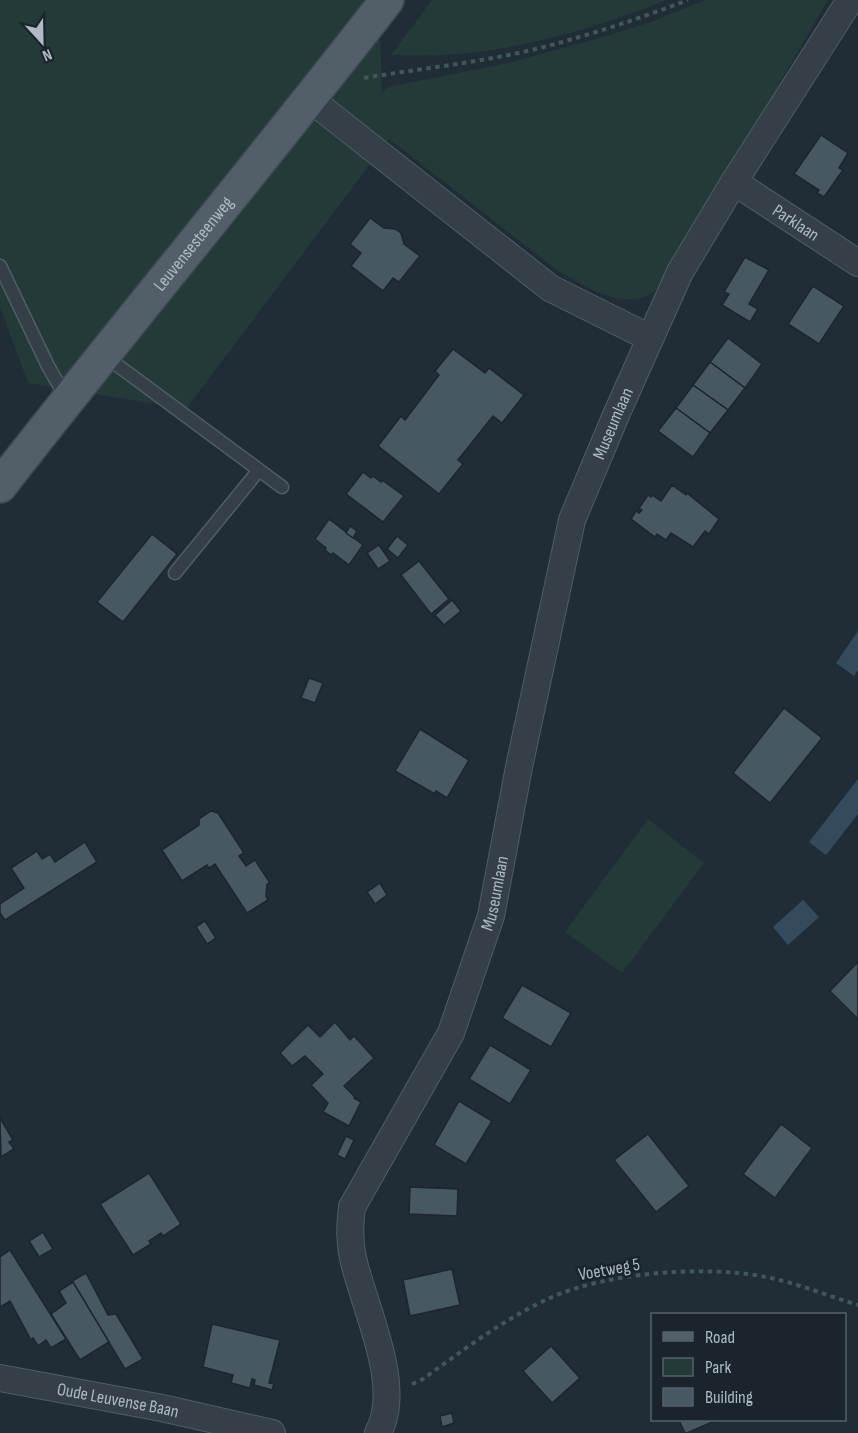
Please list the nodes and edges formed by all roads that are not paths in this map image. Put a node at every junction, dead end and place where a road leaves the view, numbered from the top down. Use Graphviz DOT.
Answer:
graph roads {
  1 [pos="387,0"];
  2 [pos="850,0"];
  3 [pos="316,91"];
  4 [pos="734,182"];
  5 [pos="858,263"];
  6 [pos="0,266"];
  7 [pos="650,338"];
  8 [pos="104,355"];
  9 [pos="67,400"];
  10 [pos="259,470"];
  11 [pos="7,472"];
  12 [pos="282,487"];
  13 [pos="175,573"];
  14 [pos="0,1378"];
  15 [pos="272,1433"];
  16 [pos="378,1433"];
  1 -- 3 [label="main road, Leuvensesteenweg"];
  2 -- 4 [label="street, Museumlaan"];
  3 -- 7 [label="street"];
  3 -- 8 [label="main road, Leuvensesteenweg"];
  4 -- 5 [label="street, Parklaan"];
  4 -- 7 [label="street, Museumlaan"];
  6 -- 9 [label="lane"];
  7 -- 16 [label="street, Museumlaan"];
  8 -- 9 [label="main road, Leuvensesteenweg"];
  8 -- 10 [label="lane"];
  9 -- 11 [label="main road, Leuvensesteenweg"];
  10 -- 12 [label="lane"];
  10 -- 13 [label="lane"];
  14 -- 15 [label="street, Oude Leuvense Baan"];
}
